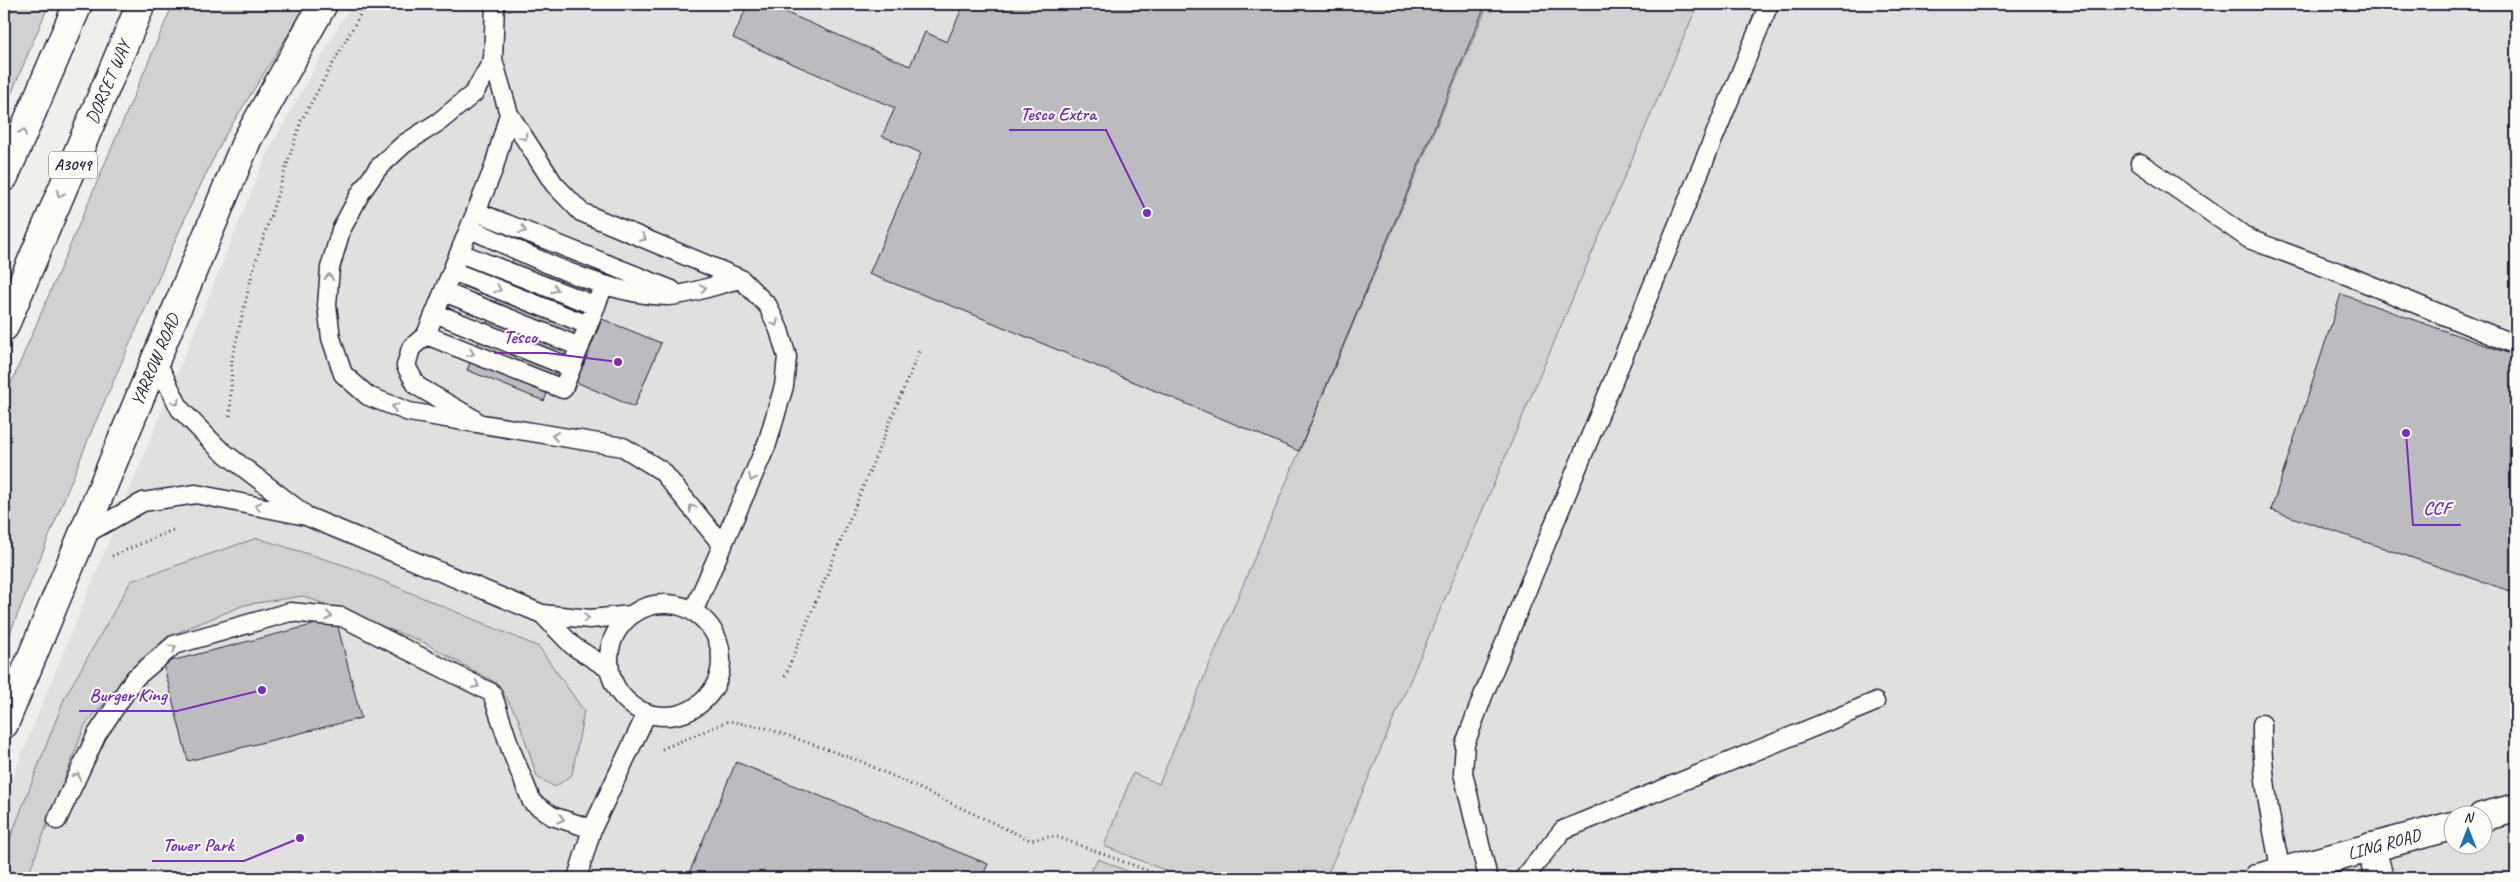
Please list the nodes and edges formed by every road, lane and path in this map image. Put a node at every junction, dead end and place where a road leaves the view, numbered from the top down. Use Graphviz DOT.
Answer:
graph roads {
  1 [pos="78,4"];
  2 [pos="141,4"];
  3 [pos="323,4"];
  4 [pos="366,4"];
  5 [pos="495,4"];
  6 [pos="1769,4"];
  7 [pos="493,60"];
  8 [pos="509,114"];
  9 [pos="2140,163"];
  10 [pos="4,177"];
  11 [pos="477,212"];
  12 [pos="470,229"];
  13 [pos="460,253"];
  14 [pos="452,271"];
  15 [pos="741,279"];
  16 [pos="604,285"];
  17 [pos="444,292"];
  18 [pos="680,293"];
  19 [pos="596,306"];
  20 [pos="435,313"];
  21 [pos="588,325"];
  22 [pos="4,327"];
  23 [pos="426,335"];
  24 [pos="2516,345"];
  25 [pos="580,347"];
  26 [pos="920,349"];
  27 [pos="155,358"];
  28 [pos="571,368"];
  29 [pos="230,416"];
  30 [pos="483,424"];
  31 [pos="306,516"];
  32 [pos="82,536"];
  33 [pos="722,546"];
  34 [pos="693,612"];
  35 [pos="542,614"];
  36 [pos="631,615"];
  37 [pos="609,668"];
  38 [pos="786,676"];
  39 [pos="1875,702"];
  40 [pos="647,713"];
  41 [pos="4,724"];
  42 [pos="2262,724"];
  43 [pos="654,753"];
  44 [pos="2516,808"];
  45 [pos="2492,815"];
  46 [pos="57,820"];
  47 [pos="592,828"];
  48 [pos="2442,829"];
  49 [pos="2371,848"];
  50 [pos="2270,875"];
  51 [pos="577,878"];
  52 [pos="1167,878"];
  53 [pos="1488,878"];
  54 [pos="1524,878"];
  55 [pos="2379,878"];
  10 -- 1 [label="main road, one-way"];
  2 -- 22 [label="main road, DORSET WAY / A3049, one-way"];
  3 -- 27 [label="main road, YARROW ROAD"];
  4 -- 29 [label="path"];
  5 -- 7 [label="lane"];
  6 -- 53 [label="lane"];
  7 -- 8 [label="lane"];
  30 -- 7 [label="lane, one-way"];
  8 -- 11 [label="lane"];
  8 -- 15 [label="lane, one-way"];
  9 -- 24 [label="lane"];
  11 -- 12 [label="lane"];
  11 -- 18 [label="lane, one-way"];
  12 -- 13 [label="lane"];
  12 -- 16 [label="lane"];
  13 -- 14 [label="lane"];
  13 -- 19 [label="lane, one-way"];
  14 -- 17 [label="lane"];
  14 -- 21 [label="lane, one-way"];
  18 -- 15 [label="lane, one-way"];
  15 -- 33 [label="lane, one-way"];
  16 -- 18 [label="lane"];
  16 -- 19 [label="lane"];
  17 -- 20 [label="lane"];
  17 -- 25 [label="lane"];
  19 -- 21 [label="lane"];
  20 -- 23 [label="lane"];
  20 -- 28 [label="lane"];
  21 -- 25 [label="lane"];
  23 -- 28 [label="lane, one-way"];
  23 -- 30 [label="lane"];
  25 -- 28 [label="lane"];
  26 -- 38 [label="path"];
  27 -- 31 [label="lane, one-way"];
  27 -- 32 [label="main road, YARROW ROAD"];
  33 -- 30 [label="lane, one-way"];
  31 -- 32 [label="lane, one-way"];
  31 -- 35 [label="lane"];
  32 -- 41 [label="main road, YARROW ROAD"];
  33 -- 34 [label="lane"];
  34 -- 36 [label="lane"];
  34 -- 40 [label="lane"];
  35 -- 36 [label="lane, one-way"];
  35 -- 37 [label="lane"];
  36 -- 37 [label="lane"];
  37 -- 40 [label="lane"];
  39 -- 54 [label="lane"];
  40 -- 47 [label="lane"];
  42 -- 50 [label="lane"];
  43 -- 52 [label="path"];
  44 -- 45 [label="main road"];
  46 -- 47 [label="lane, one-way"];
  47 -- 51 [label="lane"];
  48 -- 49 [label="main road, LING ROAD"];
  49 -- 50 [label="main road, LING ROAD"];
  49 -- 55 [label="main road"];
}
